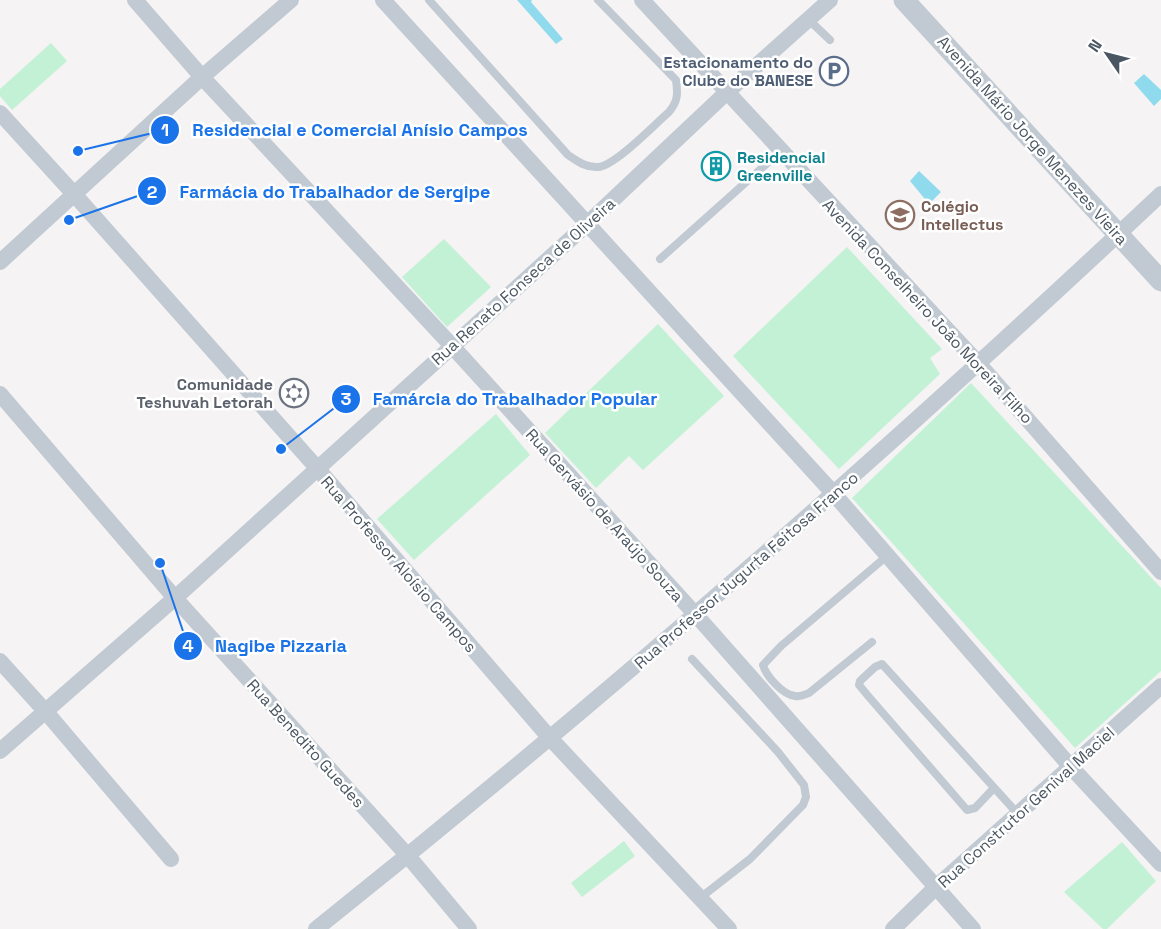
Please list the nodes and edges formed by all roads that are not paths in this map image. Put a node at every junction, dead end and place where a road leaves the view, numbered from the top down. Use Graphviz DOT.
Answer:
graph roads {
  1 [pos="135,0"];
  2 [pos="291,0"];
  3 [pos="383,0"];
  4 [pos="429,0"];
  5 [pos="598,0"];
  6 [pos="642,0"];
  7 [pos="830,0"];
  8 [pos="904,0"];
  9 [pos="809,20"];
  10 [pos="830,40"];
  11 [pos="202,76"];
  12 [pos="726,93"];
  13 [pos="0,113"];
  14 [pos="781,151"];
  15 [pos="74,194"];
  16 [pos="1161,194"];
  17 [pos="586,225"];
  18 [pos="1118,233"];
  19 [pos="660,259"];
  20 [pos="0,262"];
  21 [pos="1161,281"];
  22 [pos="452,346"];
  23 [pos="978,363"];
  24 [pos="0,394"];
  25 [pos="317,468"];
  26 [pos="834,494"];
  27 [pos="887,556"];
  28 [pos="1161,572"];
  29 [pos="175,598"];
  30 [pos="696,615"];
  31 [pos="872,642"];
  32 [pos="692,658"];
  33 [pos="0,662"];
  34 [pos="1161,686"];
  35 [pos="46,711"];
  36 [pos="549,737"];
  37 [pos="0,751"];
  38 [pos="1070,766"];
  39 [pos="994,788"];
  40 [pos="1018,814"];
  41 [pos="408,856"];
  42 [pos="171,859"];
  43 [pos="1161,864"];
  44 [pos="935,888"];
  45 [pos="700,898"];
  46 [pos="316,929"];
  47 [pos="469,929"];
  48 [pos="729,929"];
  49 [pos="893,929"];
  50 [pos="973,929"];
  1 -- 11 [label="street, Rua Gervásio de Araújo Souza"];
  2 -- 11 [label="street"];
  3 -- 17 [label="street"];
  4 -- 5 [label="lane"];
  6 -- 12 [label="street, Avenida Conselheiro João Moreira Filho"];
  7 -- 9 [label="street, Rua Renato Fonseca de Oliveira"];
  8 -- 18 [label="street, Avenida Mário Jorge Menezes Vieira"];
  9 -- 10 [label="lane"];
  9 -- 12 [label="street, Rua Renato Fonseca de Oliveira"];
  11 -- 15 [label="street"];
  11 -- 22 [label="street, Rua Gervásio de Araújo Souza"];
  12 -- 14 [label="street, Avenida Conselheiro João Moreira Filho"];
  12 -- 17 [label="street, Rua Renato Fonseca de Oliveira"];
  13 -- 15 [label="street, Rua Professor Aloísio Campos"];
  14 -- 19 [label="lane"];
  14 -- 23 [label="street, Avenida Conselheiro João Moreira Filho"];
  15 -- 20 [label="street"];
  15 -- 25 [label="street, Rua Professor Aloísio Campos"];
  16 -- 18 [label="street, Rua Professor Jugurta Feitosa Franco"];
  17 -- 22 [label="street, Rua Renato Fonseca de Oliveira"];
  17 -- 26 [label="street"];
  18 -- 21 [label="street, Avenida Mário Jorge Menezes Vieira"];
  18 -- 23 [label="street, Rua Professor Jugurta Feitosa Franco"];
  22 -- 25 [label="street, Rua Renato Fonseca de Oliveira"];
  22 -- 30 [label="street, Rua Gervásio de Araújo Souza"];
  23 -- 26 [label="street, Rua Professor Jugurta Feitosa Franco"];
  23 -- 28 [label="street, Avenida Conselheiro João Moreira Filho"];
  24 -- 29 [label="street, Rua Benedito Guedes"];
  25 -- 29 [label="street, Rua Renato Fonseca de Oliveira"];
  25 -- 36 [label="street, Rua Professor Aloísio Campos"];
  26 -- 27 [label="street"];
  26 -- 30 [label="street, Rua Professor Jugurta Feitosa Franco"];
  27 -- 31 [label="lane"];
  27 -- 38 [label="street"];
  29 -- 35 [label="street, Rua Renato Fonseca de Oliveira"];
  29 -- 41 [label="street, Rua Benedito Guedes"];
  30 -- 36 [label="street, Rua Professor Jugurta Feitosa Franco"];
  30 -- 44 [label="street, Rua Gervásio de Araújo Souza"];
  32 -- 45 [label="lane"];
  33 -- 35 [label="street"];
  34 -- 38 [label="street, Rua Construtor Genival Maciel"];
  35 -- 37 [label="street, Rua Renato Fonseca de Oliveira"];
  35 -- 42 [label="street"];
  36 -- 41 [label="street, Rua Professor Jugurta Feitosa Franco"];
  36 -- 45 [label="street, Rua Professor Aloísio Campos"];
  38 -- 40 [label="street, Rua Construtor Genival Maciel"];
  38 -- 43 [label="street"];
  39 -- 39 [label="lane"];
  39 -- 40 [label="lane"];
  40 -- 44 [label="street, Rua Construtor Genival Maciel"];
  41 -- 46 [label="street, Rua Professor Jugurta Feitosa Franco"];
  41 -- 47 [label="street, Rua Benedito Guedes"];
  44 -- 49 [label="street, Rua Construtor Genival Maciel"];
  44 -- 50 [label="street, Rua Gervásio de Araújo Souza"];
  45 -- 48 [label="street, Rua Professor Aloísio Campos"];
}
